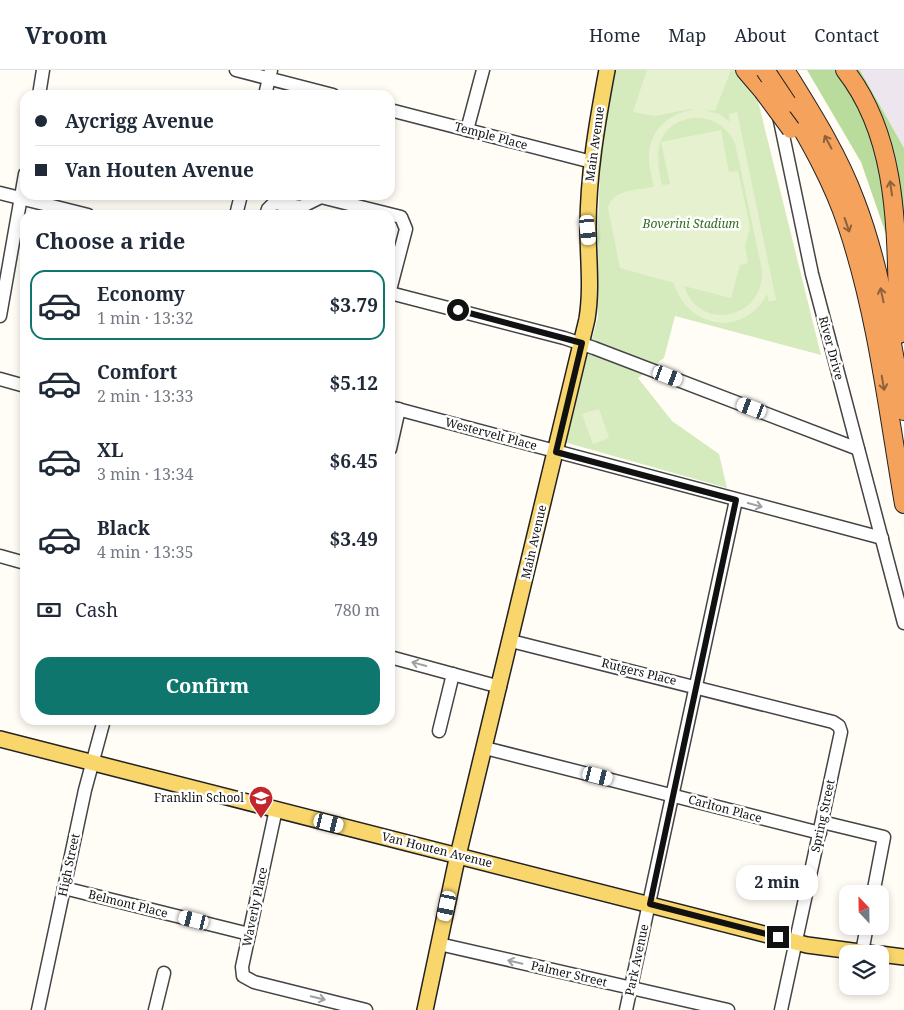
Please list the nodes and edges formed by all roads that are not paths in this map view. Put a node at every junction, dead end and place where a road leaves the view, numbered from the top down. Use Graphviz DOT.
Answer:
graph roads {
  1 [pos="43,70"];
  2 [pos="236,70"];
  3 [pos="483,70"];
  4 [pos="607,70"];
  5 [pos="745,70"];
  6 [pos="765,70"];
  7 [pos="770,70"];
  8 [pos="785,70"];
  9 [pos="845,70"];
  10 [pos="270,74"];
  11 [pos="40,90"];
  12 [pos="266,90"];
  13 [pos="318,90"];
  14 [pos="395,111"];
  15 [pos="467,130"];
  16 [pos="592,162"];
  17 [pos="0,192"];
  18 [pos="20,198"];
  19 [pos="21,200"];
  20 [pos="29,200"];
  21 [pos="315,200"];
  22 [pos="334,200"];
  23 [pos="840,205"];
  24 [pos="68,210"];
  25 [pos="268,210"];
  26 [pos="377,210"];
  27 [pos="395,214"];
  28 [pos="395,260"];
  29 [pos="395,292"];
  30 [pos="0,316"];
  31 [pos="582,343"];
  32 [pos="0,380"];
  33 [pos="20,385"];
  34 [pos="903,402"];
  35 [pos="395,408"];
  36 [pos="858,449"];
  37 [pos="556,452"];
  38 [pos="736,500"];
  39 [pos="904,504"];
  40 [pos="882,538"];
  41 [pos="0,556"];
  42 [pos="20,562"];
  43 [pos="904,623"];
  44 [pos="511,641"];
  45 [pos="395,658"];
  46 [pos="453,674"];
  47 [pos="696,686"];
  48 [pos="500,687"];
  49 [pos="103,725"];
  50 [pos="439,732"];
  51 [pos="0,739"];
  52 [pos="839,740"];
  53 [pos="485,748"];
  54 [pos="92,762"];
  55 [pos="673,795"];
  56 [pos="276,809"];
  57 [pos="821,828"];
  58 [pos="458,856"];
  59 [pos="875,885"];
  60 [pos="64,888"];
  61 [pos="650,904"];
  62 [pos="249,934"];
  63 [pos="796,942"];
  64 [pos="439,944"];
  65 [pos="839,948"];
  66 [pos="889,955"];
  67 [pos="904,957"];
  68 [pos="164,973"];
  69 [pos="631,988"];
  70 [pos="38,1010"];
  71 [pos="155,1010"];
  72 [pos="366,1010"];
  73 [pos="425,1010"];
  74 [pos="626,1010"];
  75 [pos="728,1010"];
  76 [pos="782,1010"];
  1 -- 11 [label="street"];
  2 -- 10 [label="street"];
  3 -- 15 [label="street"];
  4 -- 16 [label="main road, Main Avenue"];
  5 -- 23 [label="highway, bridge"];
  6 -- 23 [label="highway, bridge"];
  7 -- 36 [label="street, River Drive"];
  34 -- 8 [label="highway, one-way"];
  34 -- 9 [label="highway, one-way"];
  10 -- 12 [label="street"];
  10 -- 13 [label="street"];
  14 -- 15 [label="street, Temple Place"];
  15 -- 16 [label="street, Temple Place"];
  16 -- 31 [label="main road, Main Avenue"];
  17 -- 18 [label="street"];
  19 -- 30 [label="street"];
  20 -- 24 [label="street"];
  21 -- 25 [label="street"];
  22 -- 26 [label="street"];
  23 -- 39 [label="highway, one-way"];
  27 -- 28 [label="street"];
  29 -- 31 [label="street"];
  31 -- 36 [label="street"];
  31 -- 37 [label="main road, Main Avenue"];
  32 -- 33 [label="street"];
  35 -- 37 [label="street, Westervelt Place"];
  36 -- 40 [label="street, River Drive"];
  37 -- 38 [label="street, Westervelt Place"];
  37 -- 44 [label="main road, Main Avenue"];
  38 -- 40 [label="street, Westervelt Place, one-way"];
  38 -- 47 [label="street, Park Avenue"];
  40 -- 43 [label="street, River Drive"];
  41 -- 42 [label="street"];
  44 -- 47 [label="street, Rutgers Place"];
  44 -- 48 [label="main road, Main Avenue"];
  46 -- 45 [label="street, one-way"];
  46 -- 48 [label="street"];
  46 -- 50 [label="street"];
  47 -- 52 [label="street, Rutgers Place"];
  47 -- 55 [label="street, Park Avenue"];
  48 -- 53 [label="main road, Main Avenue"];
  49 -- 54 [label="street, High Street"];
  51 -- 54 [label="main road, Van Houten Avenue"];
  52 -- 57 [label="street, Spring Street"];
  53 -- 55 [label="street, Carlton Place"];
  53 -- 58 [label="main road, Main Avenue"];
  54 -- 56 [label="main road, Van Houten Avenue"];
  54 -- 60 [label="street, High Street"];
  55 -- 57 [label="street, Carlton Place"];
  55 -- 61 [label="street, Park Avenue"];
  56 -- 58 [label="main road, Van Houten Avenue"];
  56 -- 62 [label="street, Waverly Place"];
  57 -- 59 [label="street, Carlton Place"];
  57 -- 63 [label="street, Spring Street"];
  58 -- 61 [label="main road, Van Houten Avenue"];
  58 -- 64 [label="main road, Main Avenue"];
  60 -- 62 [label="street, Belmont Place"];
  60 -- 70 [label="street, High Street"];
  61 -- 63 [label="main road, Van Houten Avenue"];
  61 -- 69 [label="street, Park Avenue"];
  62 -- 72 [label="street, Waverly Place, one-way"];
  63 -- 65 [label="main road, Van Houten Avenue"];
  63 -- 76 [label="street, Spring Street"];
  69 -- 64 [label="street, Palmer Street, one-way"];
  64 -- 73 [label="main road, Main Avenue"];
  66 -- 67 [label="main road"];
  68 -- 71 [label="street"];
  69 -- 74 [label="street, Park Avenue"];
  69 -- 75 [label="street, Palmer Street"];
}
